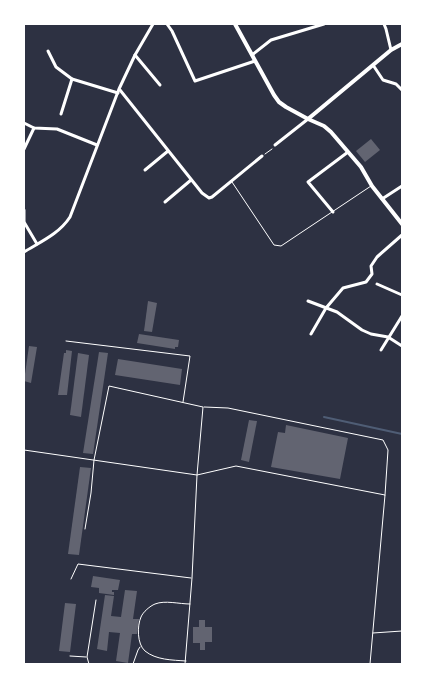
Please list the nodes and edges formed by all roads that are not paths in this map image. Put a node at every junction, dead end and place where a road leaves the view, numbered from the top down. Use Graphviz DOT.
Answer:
graph roads {
  1 [pos="153,24"];
  2 [pos="167,24"];
  3 [pos="235,24"];
  4 [pos="324,24"];
  5 [pos="384,24"];
  6 [pos="313,25"];
  7 [pos="402,44"];
  8 [pos="391,50"];
  9 [pos="48,51"];
  10 [pos="135,55"];
  11 [pos="252,55"];
  12 [pos="255,61"];
  13 [pos="373,66"];
  14 [pos="72,79"];
  15 [pos="160,85"];
  16 [pos="402,90"];
  17 [pos="119,91"];
  18 [pos="61,114"];
  19 [pos="308,119"];
  20 [pos="24,123"];
  21 [pos="34,128"];
  22 [pos="97,145"];
  23 [pos="275,145"];
  24 [pos="24,149"];
  25 [pos="168,150"];
  26 [pos="348,152"];
  27 [pos="262,156"];
  28 [pos="145,170"];
  29 [pos="191,180"];
  30 [pos="231,181"];
  31 [pos="372,186"];
  32 [pos="402,186"];
  33 [pos="382,199"];
  34 [pos="165,202"];
  35 [pos="24,210"];
  36 [pos="333,212"];
  37 [pos="24,222"];
  38 [pos="402,224"];
  39 [pos="402,235"];
  40 [pos="37,244"];
  41 [pos="24,252"];
  42 [pos="377,284"];
  43 [pos="402,295"];
  44 [pos="308,300"];
  45 [pos="326,308"];
  46 [pos="402,316"];
  47 [pos="311,334"];
  48 [pos="388,337"];
  49 [pos="66,341"];
  50 [pos="402,346"];
  51 [pos="381,350"];
  52 [pos="183,403"];
  53 [pos="203,407"];
  54 [pos="24,450"];
  55 [pos="94,460"];
  56 [pos="197,475"];
  57 [pos="385,496"];
  58 [pos="85,529"];
  59 [pos="192,578"];
  60 [pos="71,579"];
  61 [pos="96,600"];
  62 [pos="190,604"];
  63 [pos="402,631"];
  64 [pos="373,633"];
  65 [pos="141,646"];
  66 [pos="70,656"];
  67 [pos="87,657"];
  68 [pos="186,661"];
  69 [pos="89,664"];
  70 [pos="134,664"];
  71 [pos="185,664"];
  72 [pos="370,664"];
  1 -- 10 [label="street"];
  2 -- 12 [label="street"];
  3 -- 11 [label="street"];
  4 -- 6 [label="street"];
  5 -- 8 [label="street"];
  6 -- 11 [label="street"];
  7 -- 8 [label="street"];
  8 -- 13 [label="street"];
  9 -- 14 [label="street"];
  10 -- 15 [label="street"];
  10 -- 17 [label="street"];
  11 -- 12 [label="street"];
  12 -- 19 [label="street"];
  13 -- 16 [label="street"];
  13 -- 19 [label="street"];
  14 -- 17 [label="street"];
  14 -- 18 [label="street"];
  17 -- 22 [label="street"];
  17 -- 25 [label="street"];
  19 -- 23 [label="street"];
  19 -- 26 [label="street"];
  20 -- 21 [label="street"];
  21 -- 22 [label="street"];
  21 -- 24 [label="street"];
  22 -- 40 [label="street"];
  25 -- 28 [label="street"];
  25 -- 29 [label="street"];
  26 -- 31 [label="street"];
  26 -- 36 [label="street"];
  27 -- 30 [label="street"];
  29 -- 30 [label="street"];
  29 -- 34 [label="street"];
  30 -- 36 [label="lane"];
  31 -- 33 [label="street"];
  31 -- 36 [label="lane"];
  32 -- 33 [label="street"];
  33 -- 38 [label="street"];
  35 -- 37 [label="street"];
  37 -- 40 [label="street"];
  39 -- 45 [label="street"];
  40 -- 41 [label="street"];
  42 -- 43 [label="street"];
  44 -- 45 [label="street"];
  45 -- 47 [label="street"];
  45 -- 48 [label="street"];
  46 -- 48 [label="street"];
  48 -- 50 [label="street"];
  48 -- 51 [label="street"];
  49 -- 52 [label="lane"];
  52 -- 53 [label="lane"];
  52 -- 55 [label="lane"];
  53 -- 56 [label="lane"];
  53 -- 57 [label="lane"];
  54 -- 55 [label="lane"];
  55 -- 56 [label="lane"];
  55 -- 58 [label="lane"];
  56 -- 57 [label="lane"];
  56 -- 59 [label="lane"];
  57 -- 64 [label="lane"];
  59 -- 60 [label="lane"];
  59 -- 62 [label="lane"];
  61 -- 67 [label="lane"];
  62 -- 65 [label="lane"];
  62 -- 68 [label="lane"];
  63 -- 64 [label="lane"];
  64 -- 72 [label="lane"];
  65 -- 68 [label="lane"];
  65 -- 70 [label="lane"];
  66 -- 67 [label="lane"];
  67 -- 69 [label="lane"];
  68 -- 71 [label="lane"];
}
